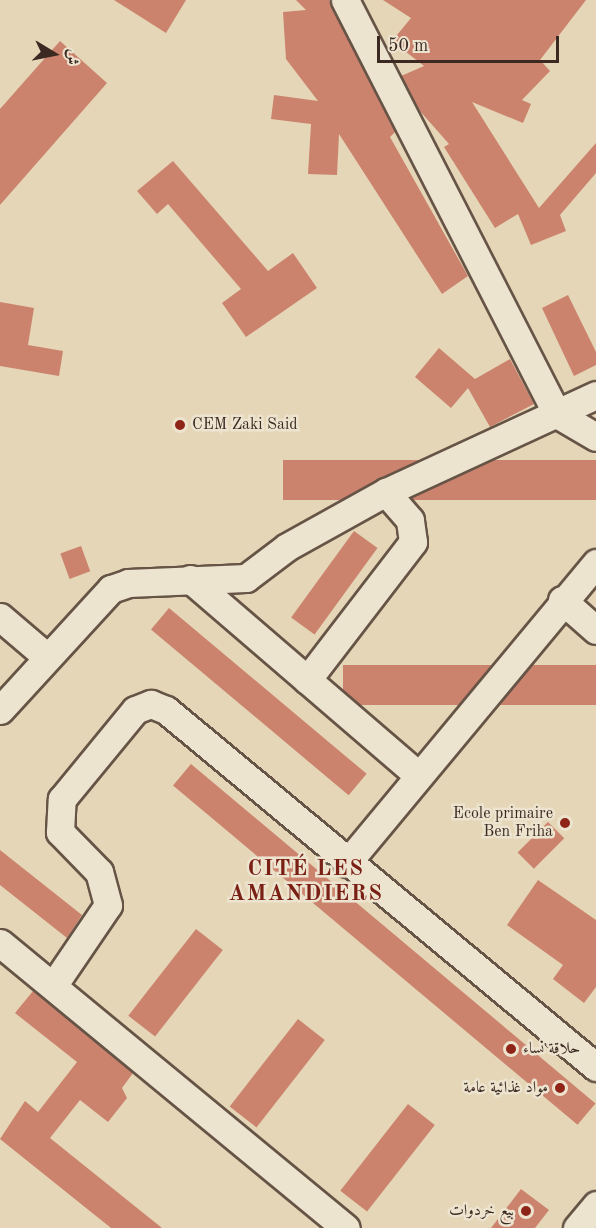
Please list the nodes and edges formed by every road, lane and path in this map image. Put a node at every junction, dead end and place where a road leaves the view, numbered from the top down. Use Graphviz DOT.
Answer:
graph roads {
  1 [pos="345,0"];
  2 [pos="596,395"];
  3 [pos="557,414"];
  4 [pos="596,436"];
  5 [pos="386,492"];
  6 [pos="596,563"];
  7 [pos="190,579"];
  8 [pos="562,600"];
  9 [pos="0,617"];
  10 [pos="596,630"];
  11 [pos="47,657"];
  12 [pos="307,680"];
  13 [pos="0,710"];
  14 [pos="418,775"];
  15 [pos="346,863"];
  16 [pos="0,943"];
  17 [pos="55,983"];
  18 [pos="596,1067"];
  19 [pos="596,1205"];
  20 [pos="346,1228"];
  21 [pos="577,1228"];
  1 -- 3 [label="street"];
  2 -- 3 [label="street"];
  3 -- 4 [label="street"];
  3 -- 5 [label="street"];
  5 -- 7 [label="street"];
  5 -- 12 [label="street"];
  6 -- 8 [label="street"];
  7 -- 11 [label="street"];
  7 -- 12 [label="street"];
  8 -- 10 [label="street"];
  8 -- 14 [label="street"];
  9 -- 11 [label="street"];
  11 -- 13 [label="street"];
  12 -- 14 [label="street"];
  14 -- 15 [label="street"];
  15 -- 17 [label="street"];
  15 -- 18 [label="street"];
  16 -- 17 [label="street"];
  17 -- 20 [label="street"];
  19 -- 21 [label="street"];
}
